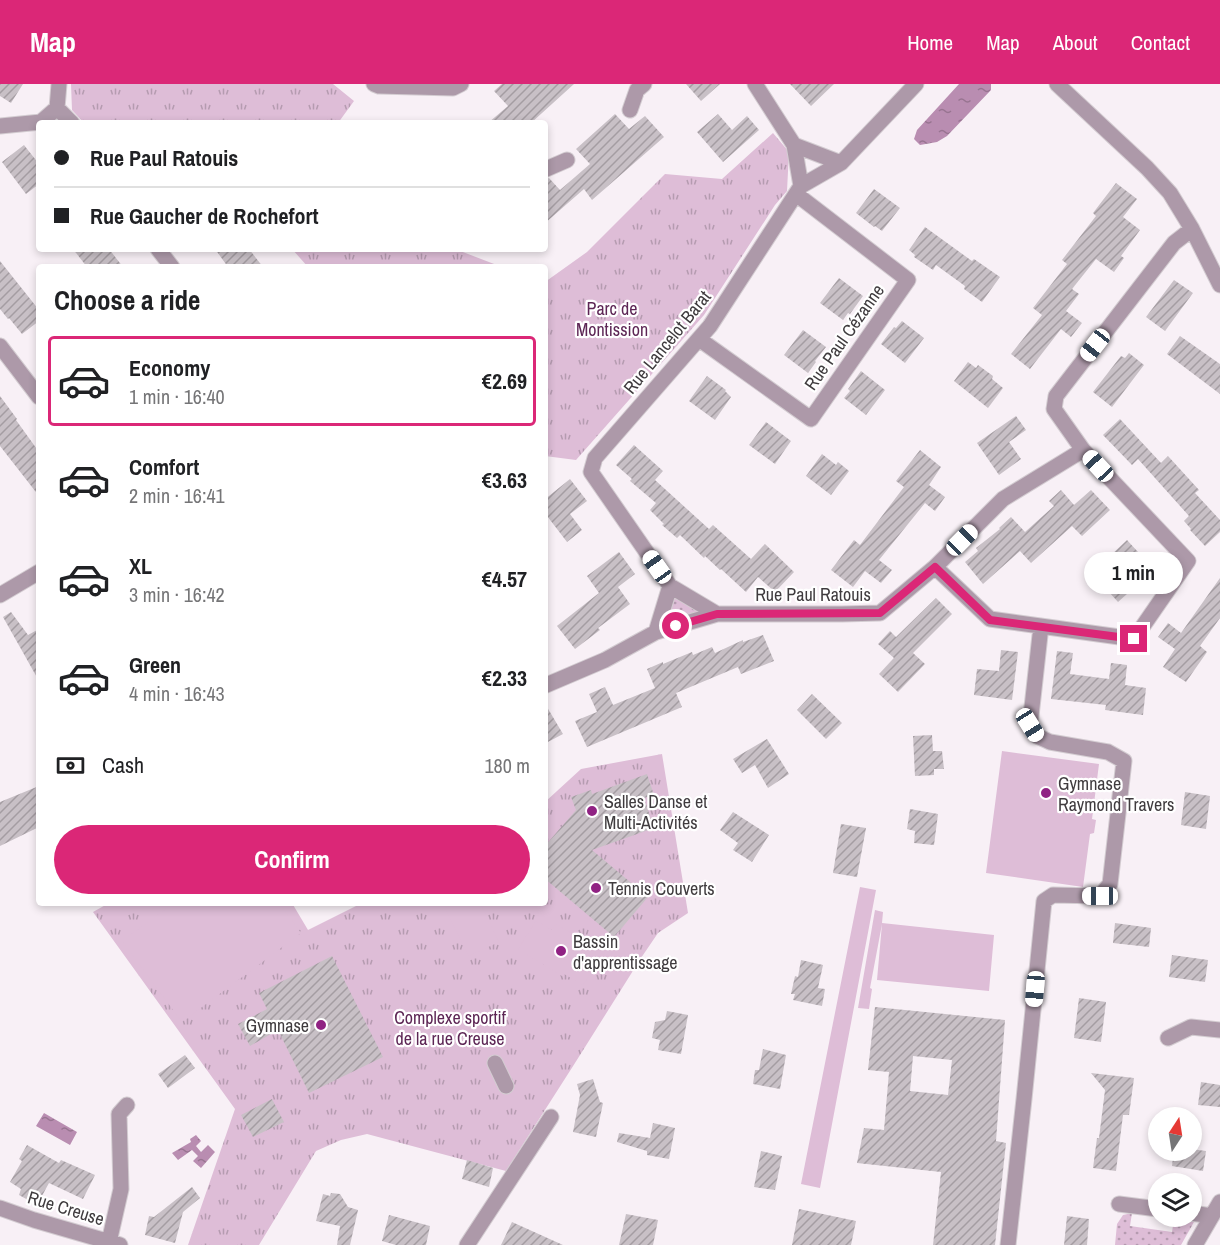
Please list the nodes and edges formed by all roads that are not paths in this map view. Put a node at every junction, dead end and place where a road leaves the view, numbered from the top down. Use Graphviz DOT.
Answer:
graph roads {
  1 [pos="59,84"];
  2 [pos="374,84"];
  3 [pos="461,84"];
  4 [pos="644,84"];
  5 [pos="755,84"];
  6 [pos="916,84"];
  7 [pos="1058,84"];
  8 [pos="57,108"];
  9 [pos="630,110"];
  10 [pos="43,120"];
  11 [pos="69,120"];
  12 [pos="36,122"];
  13 [pos="0,126"];
  14 [pos="795,145"];
  15 [pos="567,160"];
  16 [pos="841,163"];
  17 [pos="548,168"];
  18 [pos="798,190"];
  19 [pos="1192,229"];
  20 [pos="160,252"];
  21 [pos="170,264"];
  22 [pos="1220,285"];
  23 [pos="699,339"];
  24 [pos="0,346"];
  25 [pos="36,394"];
  26 [pos="1083,450"];
  27 [pos="935,567"];
  28 [pos="36,574"];
  29 [pos="670,586"];
  30 [pos="0,595"];
  31 [pos="717,614"];
  32 [pos="1041,626"];
  33 [pos="656,632"];
  34 [pos="548,684"];
  35 [pos="1220,1030"];
  36 [pos="1168,1038"];
  37 [pos="495,1063"];
  38 [pos="506,1086"];
  39 [pos="127,1105"];
  40 [pos="551,1117"];
  41 [pos="1220,1202"];
  42 [pos="1119,1204"];
  43 [pos="0,1208"];
  44 [pos="1148,1208"];
  45 [pos="1202,1215"];
  46 [pos="1212,1216"];
  47 [pos="114,1243"];
  48 [pos="467,1245"];
  49 [pos="1008,1245"];
  50 [pos="1195,1245"];
  1 -- 8 [label="street"];
  2 -- 3 [label="street"];
  4 -- 9 [label="street"];
  5 -- 14 [label="street"];
  6 -- 16 [label="street, Rue Lancelot Barat"];
  7 -- 19 [label="street"];
  8 -- 10 [label="street"];
  8 -- 11 [label="street"];
  12 -- 13 [label="street"];
  14 -- 16 [label="street"];
  14 -- 18 [label="street"];
  15 -- 17 [label="street"];
  16 -- 18 [label="street, Rue Lancelot Barat"];
  18 -- 23 [label="street, Rue Lancelot Barat"];
  18 -- 23 [label="street, Rue Paul Cézanne"];
  19 -- 22 [label="street"];
  19 -- 26 [label="street"];
  20 -- 21 [label="street"];
  23 -- 29 [label="street, Rue Lancelot Barat"];
  24 -- 25 [label="street"];
  26 -- 27 [label="street, Rue Paul Ratouis"];
  26 -- 32 [label="street"];
  27 -- 31 [label="street, Rue Paul Ratouis"];
  27 -- 32 [label="street"];
  28 -- 30 [label="street"];
  29 -- 31 [label="street, Rue Lancelot Barat"];
  29 -- 33 [label="street"];
  31 -- 33 [label="street, Rue Paul Ratouis"];
  32 -- 49 [label="street"];
  33 -- 34 [label="street, Rue Paul Ratouis"];
  35 -- 36 [label="street"];
  37 -- 38 [label="street"];
  39 -- 47 [label="street"];
  40 -- 48 [label="street"];
  41 -- 46 [label="street"];
  42 -- 44 [label="street"];
  43 -- 47 [label="street, Rue Creuse"];
  45 -- 46 [label="street"];
  46 -- 50 [label="street"];
}
